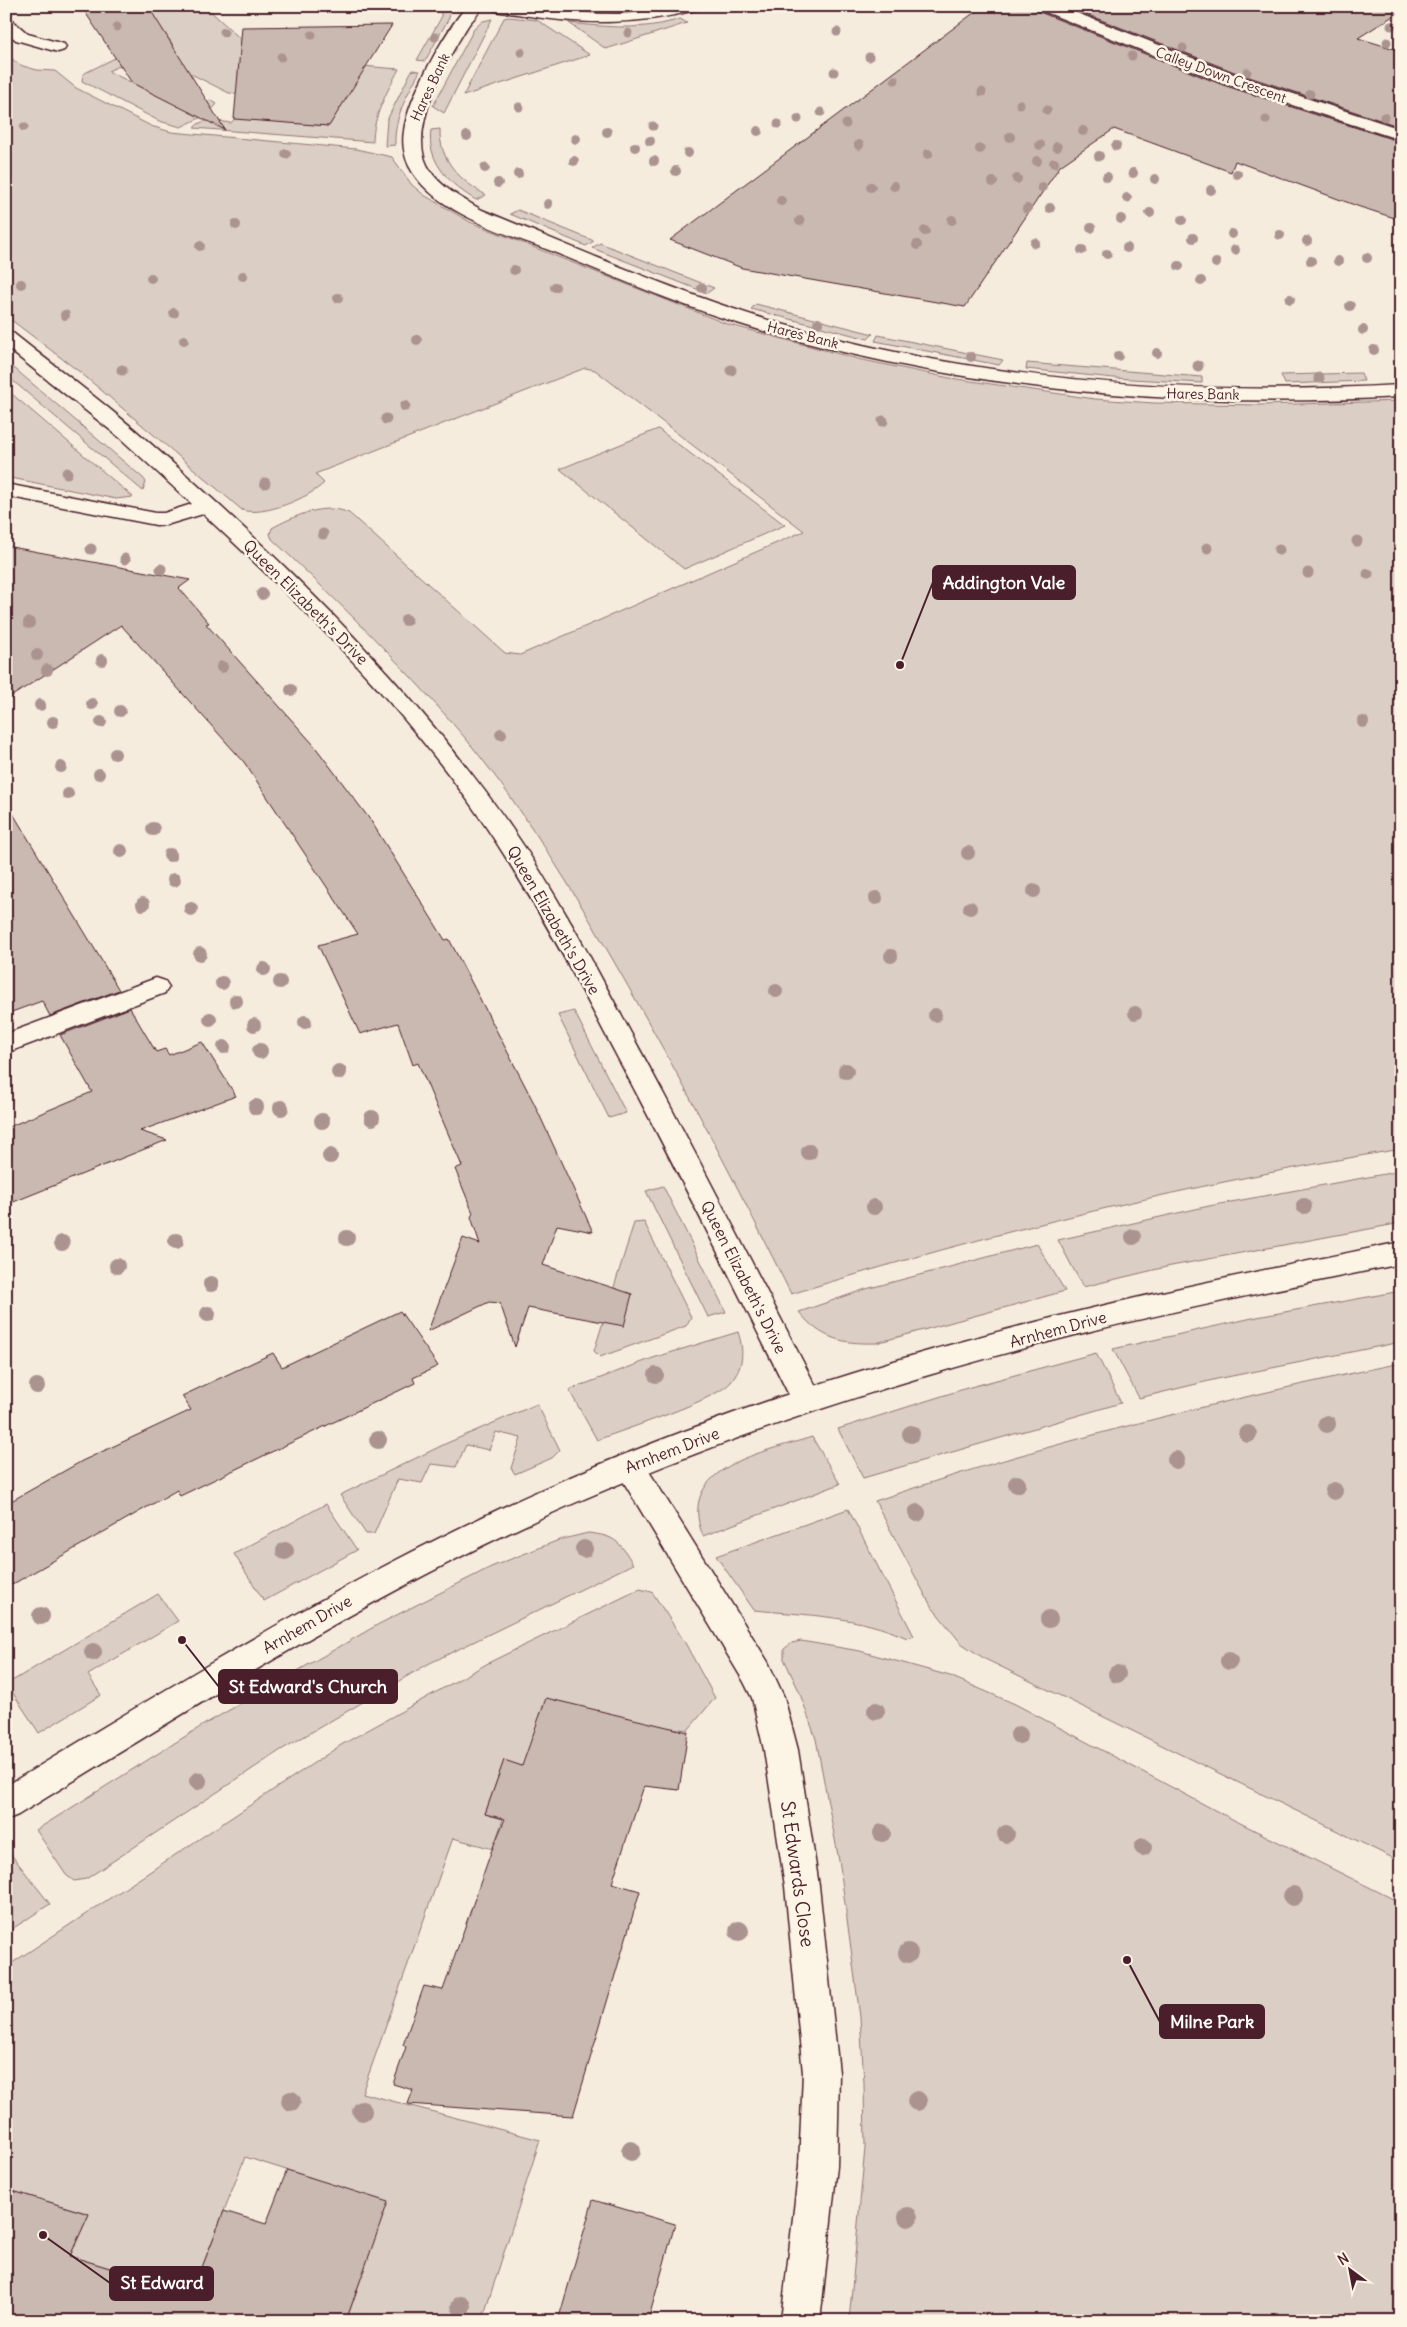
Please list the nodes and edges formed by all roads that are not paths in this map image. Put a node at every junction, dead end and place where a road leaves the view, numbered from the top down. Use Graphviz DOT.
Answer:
graph roads {
  1 [pos="476,6"];
  2 [pos="496,6"];
  3 [pos="693,6"];
  4 [pos="1044,6"];
  5 [pos="6,24"];
  6 [pos="58,48"];
  7 [pos="1401,135"];
  8 [pos="6,337"];
  9 [pos="1401,391"];
  10 [pos="6,490"];
  11 [pos="206,506"];
  12 [pos="156,987"];
  13 [pos="6,1044"];
  14 [pos="1401,1254"];
  15 [pos="807,1400"];
  16 [pos="629,1466"];
  17 [pos="6,1804"];
  18 [pos="800,2321"];
  1 -- 9 [label="street, Hares Bank"];
  2 -- 3 [label="street"];
  4 -- 7 [label="street, Calley Down Crescent"];
  5 -- 6 [label="street"];
  8 -- 11 [label="street, Queen Elizabeth's Drive"];
  10 -- 11 [label="street"];
  11 -- 15 [label="street, Queen Elizabeth's Drive"];
  12 -- 13 [label="street"];
  14 -- 15 [label="street, Arnhem Drive"];
  15 -- 16 [label="street, Arnhem Drive"];
  16 -- 17 [label="street, Arnhem Drive"];
  16 -- 18 [label="street, St Edwards Close"];
}
